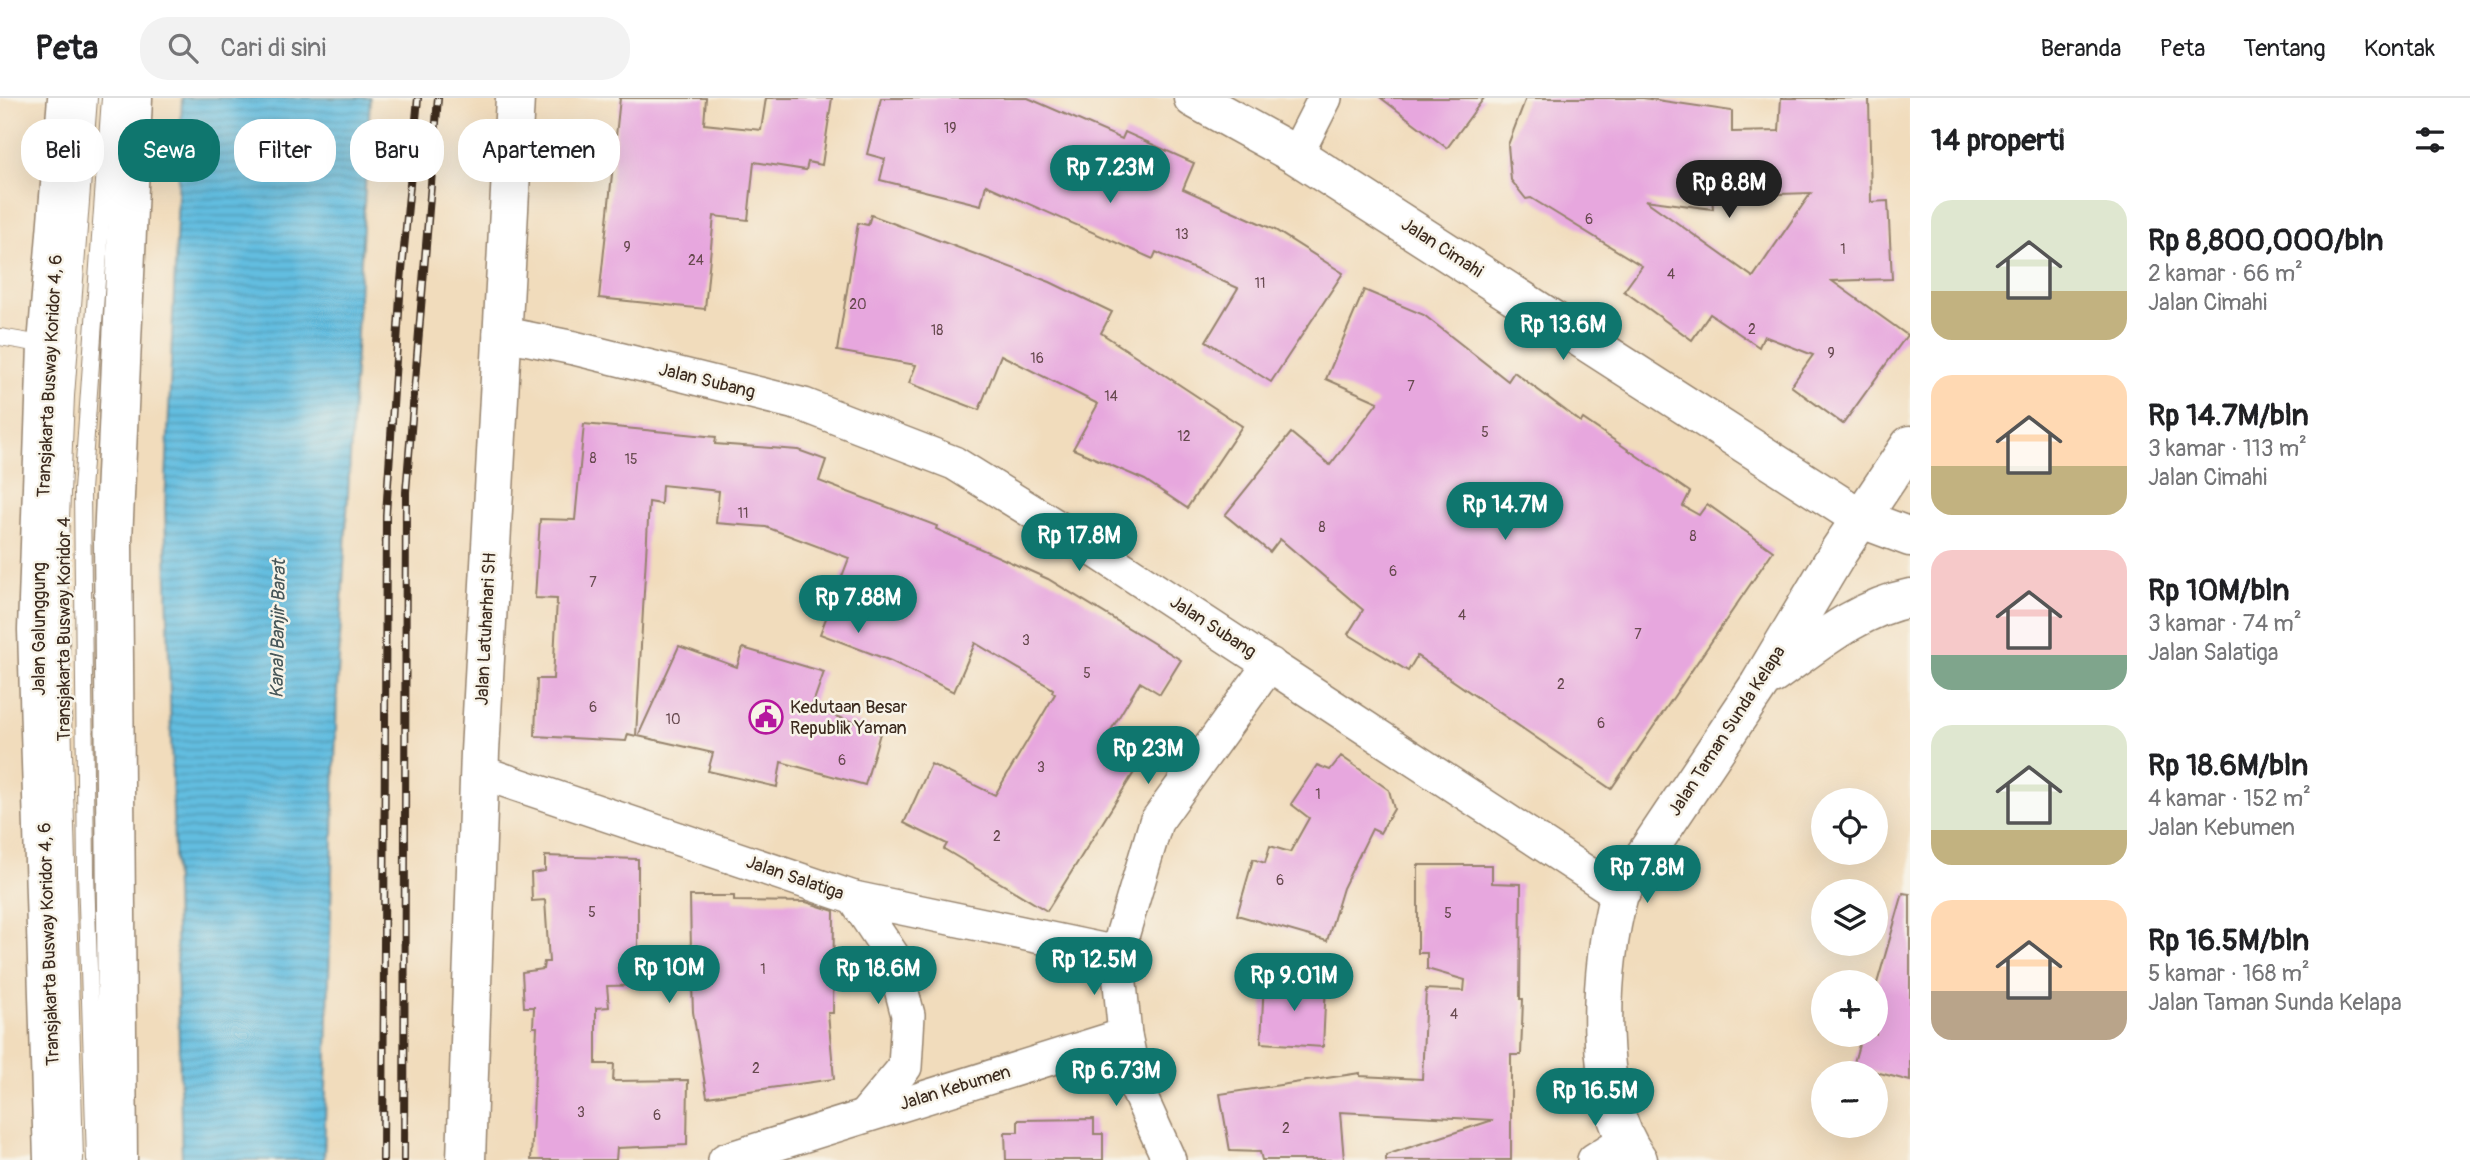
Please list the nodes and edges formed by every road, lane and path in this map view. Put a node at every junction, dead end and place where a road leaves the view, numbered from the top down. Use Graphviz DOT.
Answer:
graph roads {
  1 [pos="67,98"];
  2 [pos="89,98"];
  3 [pos="110,98"];
  4 [pos="133,98"];
  5 [pos="515,98"];
  6 [pos="1194,98"];
  7 [pos="1325,98"];
  8 [pos="1296,155"];
  9 [pos="500,333"];
  10 [pos="0,337"];
  11 [pos="47,345"];
  12 [pos="1910,445"];
  13 [pos="1862,519"];
  14 [pos="1910,537"];
  15 [pos="1910,598"];
  16 [pos="1270,664"];
  17 [pos="1759,685"];
  18 [pos="480,772"];
  19 [pos="1619,894"];
  20 [pos="853,898"];
  21 [pos="1117,953"];
  22 [pos="1125,1035"];
  23 [pos="864,1116"];
  24 [pos="1619,1154"];
  25 [pos="52,1160"];
  26 [pos="75,1160"];
  27 [pos="95,1160"];
  28 [pos="118,1160"];
  29 [pos="466,1160"];
  30 [pos="725,1160"];
  31 [pos="1169,1160"];
  1 -- 11 [label="street, Jalan Galunggung"];
  2 -- 26 [label="lane, Transjakarta Busway Koridor 4, 6"];
  3 -- 27 [label="lane, Transjakarta Busway Koridor 4"];
  4 -- 28 [label="street"];
  5 -- 9 [label="street, Jalan Latuharhari SH"];
  6 -- 8 [label="street, Jalan Cimahi"];
  7 -- 8 [label="street"];
  8 -- 13 [label="street, Jalan Cimahi"];
  9 -- 16 [label="street, Jalan Subang"];
  9 -- 18 [label="street, Jalan Latuharhari SH"];
  10 -- 11 [label="lane"];
  11 -- 25 [label="street, Jalan Galunggung"];
  12 -- 13 [label="street, Jalan Taman Sunda Kelapa"];
  13 -- 14 [label="street"];
  13 -- 17 [label="street, Jalan Taman Sunda Kelapa"];
  15 -- 17 [label="street"];
  16 -- 19 [label="street, Jalan Subang"];
  16 -- 21 [label="street"];
  17 -- 19 [label="street, Jalan Taman Sunda Kelapa"];
  18 -- 20 [label="street, Jalan Salatiga"];
  18 -- 29 [label="street, Jalan Latuharhari SH"];
  19 -- 24 [label="street, Jalan Taman Sunda Kelapa"];
  20 -- 21 [label="street, Jalan Salatiga"];
  20 -- 23 [label="street, Jalan Kebumen"];
  21 -- 22 [label="street"];
  22 -- 23 [label="street, Jalan Kebumen"];
  22 -- 31 [label="street"];
  23 -- 30 [label="street, Jalan Kebumen"];
}
